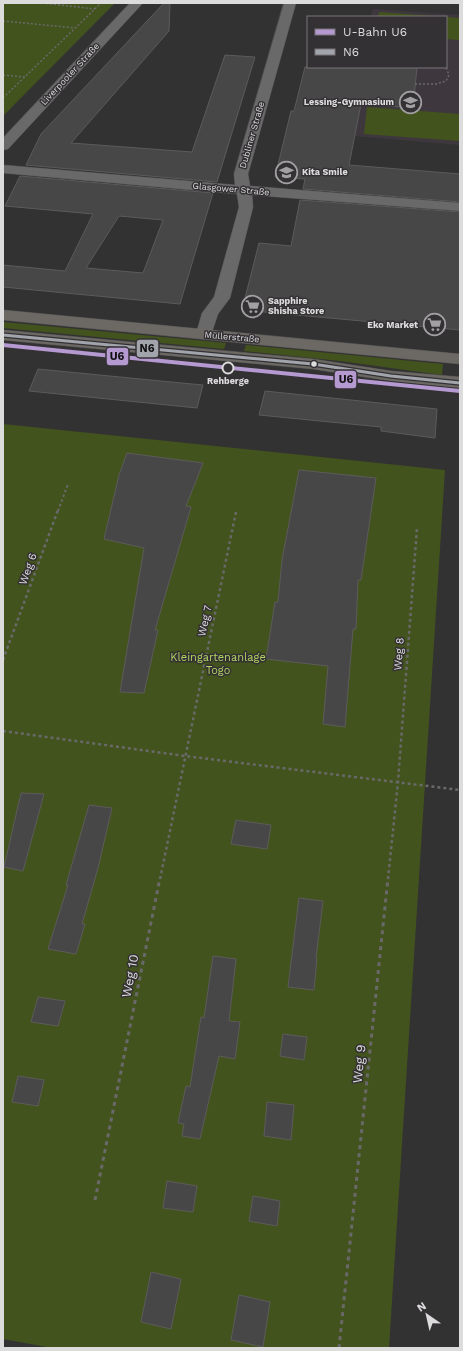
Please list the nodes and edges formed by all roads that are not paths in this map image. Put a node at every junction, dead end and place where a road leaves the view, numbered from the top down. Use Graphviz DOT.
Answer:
graph roads {
  1 [pos="137,3"];
  2 [pos="290,3"];
  3 [pos="3,146"];
  4 [pos="3,168"];
  5 [pos="244,190"];
  6 [pos="460,207"];
  7 [pos="3,316"];
  8 [pos="204,334"];
  9 [pos="3,335"];
  10 [pos="460,359"];
  11 [pos="460,383"];
  1 -- 3 [label="street, Liverpooler Straße"];
  2 -- 5 [label="street, Dubliner Straße"];
  4 -- 5 [label="street, Glasgower Straße"];
  5 -- 6 [label="street, Glasgower Straße"];
  5 -- 8 [label="street, Dubliner Straße"];
  7 -- 8 [label="main road, Müllerstraße"];
  8 -- 10 [label="main road, Müllerstraße"];
  9 -- 11 [label="main road, Müllerstraße"];
}
